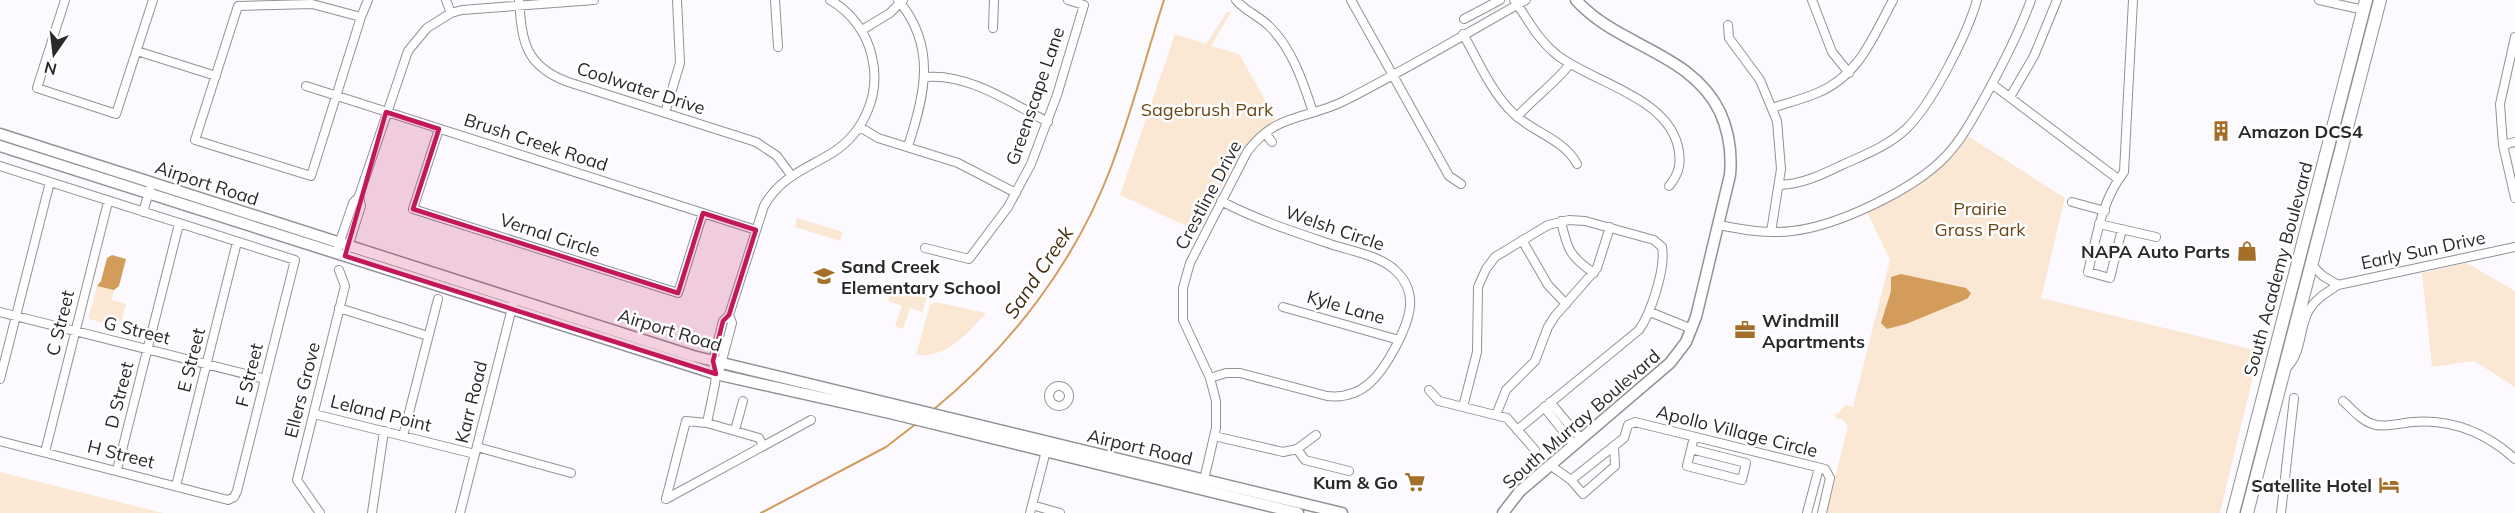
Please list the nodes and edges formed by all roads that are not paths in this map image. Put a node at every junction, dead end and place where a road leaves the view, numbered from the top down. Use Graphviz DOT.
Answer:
graph roads {
  1 [pos="65,0"];
  2 [pos="153,0"];
  3 [pos="368,0"];
  4 [pos="446,0"];
  5 [pos="594,0"];
  6 [pos="678,0"];
  7 [pos="775,0"];
  8 [pos="830,0"];
  9 [pos="994,0"];
  10 [pos="1068,0"];
  11 [pos="1236,0"];
  12 [pos="1351,0"];
  13 [pos="1500,0"];
  14 [pos="1576,0"];
  15 [pos="1812,0"];
  16 [pos="1893,0"];
  17 [pos="1977,0"];
  18 [pos="2030,0"];
  19 [pos="2056,0"];
  20 [pos="2133,0"];
  21 [pos="2319,0"];
  22 [pos="2380,0"];
  23 [pos="901,1"];
  24 [pos="519,2"];
  25 [pos="1519,2"];
  26 [pos="2365,5"];
  27 [pos="451,13"];
  28 [pos="361,17"];
  29 [pos="1728,24"];
  30 [pos="993,28"];
  31 [pos="862,30"];
  32 [pos="1467,32"];
  33 [pos="2515,37"];
  34 [pos="778,47"];
  35 [pos="136,51"];
  36 [pos="1570,64"];
  37 [pos="1849,73"];
  38 [pos="1392,75"];
  39 [pos="216,76"];
  40 [pos="926,77"];
  41 [pos="1992,84"];
  42 [pos="306,87"];
  43 [pos="337,96"];
  44 [pos="2010,97"];
  45 [pos="1772,108"];
  46 [pos="386,112"];
  47 [pos="1313,112"];
  48 [pos="665,113"];
  49 [pos="1517,117"];
  50 [pos="1048,122"];
  51 [pos="860,127"];
  52 [pos="439,129"];
  53 [pos="1265,133"];
  54 [pos="0,134"];
  55 [pos="1272,142"];
  56 [pos="2515,142"];
  57 [pos="2503,145"];
  58 [pos="0,146"];
  59 [pos="908,146"];
  60 [pos="1577,164"];
  61 [pos="0,166"];
  62 [pos="791,175"];
  63 [pos="2118,179"];
  64 [pos="50,182"];
  65 [pos="1461,184"];
  66 [pos="1780,184"];
  67 [pos="1669,186"];
  68 [pos="150,188"];
  69 [pos="1016,193"];
  70 [pos="2515,198"];
  71 [pos="1221,201"];
  72 [pos="108,202"];
  73 [pos="2072,202"];
  74 [pos="2105,211"];
  75 [pos="143,212"];
  76 [pos="703,213"];
  77 [pos="1561,221"];
  78 [pos="179,224"];
  79 [pos="2099,224"];
  80 [pos="1719,225"];
  81 [pos="1610,227"];
  82 [pos="2122,229"];
  83 [pos="756,230"];
  84 [pos="1771,232"];
  85 [pos="2156,237"];
  86 [pos="1522,240"];
  87 [pos="237,242"];
  88 [pos="2515,247"];
  89 [pos="925,248"];
  90 [pos="343,249"];
  91 [pos="2312,265"];
  92 [pos="339,270"];
  93 [pos="1594,273"];
  94 [pos="1184,278"];
  95 [pos="1196,281"];
  96 [pos="2338,285"];
  97 [pos="438,299"];
  98 [pos="513,304"];
  99 [pos="1566,304"];
  100 [pos="1283,307"];
  101 [pos="339,308"];
  102 [pos="0,312"];
  103 [pos="1650,312"];
  104 [pos="16,316"];
  105 [pos="1692,329"];
  106 [pos="75,331"];
  107 [pos="428,336"];
  108 [pos="1399,340"];
  109 [pos="147,350"];
  110 [pos="718,362"];
  111 [pos="206,364"];
  112 [pos="2284,370"];
  113 [pos="716,374"];
  114 [pos="1210,378"];
  115 [pos="0,379"];
  116 [pos="265,379"];
  117 [pos="1429,390"];
  118 [pos="2294,398"];
  119 [pos="743,401"];
  120 [pos="2343,401"];
  121 [pos="1547,405"];
  122 [pos="1463,407"];
  123 [pos="891,409"];
  124 [pos="314,414"];
  125 [pos="1496,415"];
  126 [pos="811,420"];
  127 [pos="707,423"];
  128 [pos="735,430"];
  129 [pos="1517,430"];
  130 [pos="384,431"];
  131 [pos="1316,435"];
  132 [pos="403,436"];
  133 [pos="1214,436"];
  134 [pos="1694,437"];
  135 [pos="0,441"];
  136 [pos="1578,442"];
  137 [pos="763,446"];
  138 [pos="1614,446"];
  139 [pos="1047,447"];
  140 [pos="1297,449"];
  141 [pos="1691,449"];
  142 [pos="476,450"];
  143 [pos="1535,450"];
  144 [pos="45,452"];
  145 [pos="2515,459"];
  146 [pos="1550,465"];
  147 [pos="1819,468"];
  148 [pos="117,470"];
  149 [pos="1349,471"];
  150 [pos="571,473"];
  151 [pos="1571,480"];
  152 [pos="1203,485"];
  153 [pos="177,486"];
  154 [pos="235,499"];
  155 [pos="1031,509"];
  156 [pos="1310,509"];
  157 [pos="320,513"];
  158 [pos="372,513"];
  159 [pos="460,513"];
  160 [pos="1060,513"];
  161 [pos="1298,513"];
  162 [pos="1342,513"];
  163 [pos="1503,513"];
  164 [pos="1807,513"];
  165 [pos="1821,513"];
  166 [pos="2233,513"];
  167 [pos="2247,513"];
  168 [pos="2281,513"];
  1 -- 35 [label="street"];
  2 -- 35 [label="street"];
  3 -- 28 [label="street"];
  4 -- 27 [label="street"];
  5 -- 24 [label="street"];
  6 -- 48 [label="street"];
  7 -- 34 [label="street"];
  8 -- 31 [label="street"];
  9 -- 30 [label="street"];
  10 -- 50 [label="street, Greenscape Lane"];
  11 -- 47 [label="street"];
  12 -- 38 [label="street"];
  13 -- 32 [label="street"];
  14 -- 80 [label="main road, South Murray Boulevard"];
  15 -- 37 [label="street"];
  16 -- 37 [label="street"];
  17 -- 66 [label="street"];
  18 -- 41 [label="street"];
  19 -- 44 [label="street"];
  20 -- 63 [label="street"];
  21 -- 26 [label="street"];
  22 -- 91 [label="highway, South Academy Boulevard"];
  23 -- 31 [label="street"];
  23 -- 40 [label="street"];
  24 -- 27 [label="street"];
  24 -- 48 [label="street, Coolwater Drive"];
  25 -- 32 [label="street, Crestline Drive"];
  25 -- 36 [label="street"];
  26 -- 166 [label="highway, South Academy Boulevard"];
  27 -- 46 [label="street"];
  28 -- 39 [label="street"];
  28 -- 43 [label="street"];
  29 -- 45 [label="street"];
  31 -- 51 [label="street"];
  32 -- 38 [label="street, Crestline Drive"];
  32 -- 49 [label="street"];
  33 -- 57 [label="street"];
  35 -- 39 [label="street"];
  36 -- 49 [label="street"];
  36 -- 67 [label="street"];
  37 -- 45 [label="street"];
  38 -- 47 [label="street, Crestline Drive"];
  38 -- 65 [label="street"];
  39 -- 43 [label="street"];
  40 -- 50 [label="street"];
  40 -- 59 [label="street"];
  41 -- 44 [label="street"];
  41 -- 84 [label="street"];
  42 -- 43 [label="street, Brush Creek Road"];
  43 -- 46 [label="street, Brush Creek Road"];
  44 -- 63 [label="street"];
  45 -- 66 [label="street"];
  46 -- 52 [label="street, Brush Creek Road"];
  46 -- 90 [label="street"];
  47 -- 53 [label="street, Crestline Drive"];
  48 -- 62 [label="street, Coolwater Drive"];
  49 -- 60 [label="street"];
  50 -- 69 [label="street, Greenscape Lane"];
  51 -- 59 [label="street"];
  51 -- 62 [label="street"];
  52 -- 76 [label="street, Brush Creek Road"];
  52 -- 76 [label="street, Vernal Circle"];
  53 -- 55 [label="street"];
  53 -- 71 [label="street, Crestline Drive"];
  54 -- 68 [label="main road, Airport Road"];
  56 -- 57 [label="street"];
  57 -- 70 [label="street"];
  58 -- 68 [label="main road, Airport Road"];
  59 -- 69 [label="street"];
  61 -- 64 [label="street"];
  62 -- 83 [label="street"];
  63 -- 74 [label="street"];
  64 -- 72 [label="street"];
  64 -- 104 [label="street"];
  66 -- 84 [label="street"];
  68 -- 75 [label="street"];
  68 -- 90 [label="main road, Airport Road"];
  69 -- 89 [label="street, Greenscape Lane"];
  71 -- 94 [label="street, Crestline Drive"];
  71 -- 108 [label="street, Welsh Circle"];
  72 -- 75 [label="street"];
  72 -- 106 [label="street, C Street"];
  73 -- 74 [label="street"];
  74 -- 79 [label="street"];
  75 -- 78 [label="street"];
  76 -- 83 [label="street, Brush Creek Road"];
  77 -- 81 [label="street"];
  77 -- 86 [label="street"];
  77 -- 93 [label="street"];
  78 -- 87 [label="street"];
  78 -- 109 [label="street, D Street"];
  79 -- 82 [label="street"];
  79 -- 82 [label="street"];
  80 -- 84 [label="street"];
  80 -- 105 [label="main road, South Murray Boulevard"];
  81 -- 93 [label="street"];
  81 -- 103 [label="street"];
  82 -- 85 [label="street"];
  83 -- 110 [label="street"];
  86 -- 99 [label="street"];
  86 -- 122 [label="street"];
  87 -- 111 [label="street, E Street"];
  87 -- 116 [label="street, F Street"];
  88 -- 96 [label="street, Early Sun Drive"];
  90 -- 98 [label="main road, Airport Road"];
  91 -- 96 [label="street"];
  91 -- 112 [label="highway, South Academy Boulevard"];
  92 -- 101 [label="street, Ellers Grove"];
  93 -- 99 [label="street"];
  94 -- 95 [label="street"];
  94 -- 114 [label="street, Crestline Drive"];
  96 -- 112 [label="street, Early Sun Drive"];
  97 -- 107 [label="street"];
  98 -- 110 [label="main road, Airport Road"];
  98 -- 113 [label="main road, Airport Road"];
  98 -- 142 [label="street, Karr Road"];
  99 -- 125 [label="street"];
  100 -- 108 [label="street, Kyle Lane"];
  101 -- 107 [label="street"];
  101 -- 124 [label="street, Ellers Grove"];
  102 -- 104 [label="street, G Street"];
  103 -- 105 [label="street"];
  103 -- 121 [label="street"];
  104 -- 106 [label="street, G Street"];
  104 -- 115 [label="street"];
  105 -- 136 [label="main road, South Murray Boulevard"];
  106 -- 109 [label="street, G Street"];
  106 -- 144 [label="street, C Street"];
  107 -- 132 [label="street"];
  108 -- 114 [label="street, Welsh Circle"];
  109 -- 111 [label="street, G Street"];
  109 -- 148 [label="street, D Street"];
  110 -- 113 [label="street"];
  110 -- 123 [label="main road, Airport Road"];
  111 -- 116 [label="street, G Street"];
  111 -- 153 [label="street, E Street"];
  112 -- 167 [label="highway, South Academy Boulevard"];
  113 -- 123 [label="main road, Airport Road"];
  113 -- 127 [label="street"];
  114 -- 133 [label="street, Crestline Drive"];
  116 -- 154 [label="street, F Street"];
  117 -- 122 [label="street"];
  118 -- 168 [label="street"];
  119 -- 128 [label="street"];
  120 -- 145 [label="street"];
  121 -- 129 [label="street"];
  121 -- 136 [label="street"];
  122 -- 125 [label="street"];
  123 -- 139 [label="main road, Airport Road"];
  124 -- 130 [label="street, Leland Point"];
  124 -- 157 [label="street, Ellers Grove"];
  125 -- 129 [label="street"];
  126 -- 137 [label="street"];
  127 -- 128 [label="street"];
  127 -- 137 [label="street"];
  128 -- 137 [label="street"];
  129 -- 143 [label="street"];
  130 -- 132 [label="street, Leland Point"];
  130 -- 158 [label="street"];
  131 -- 140 [label="street"];
  132 -- 142 [label="street, Leland Point"];
  133 -- 140 [label="street"];
  133 -- 152 [label="street, Crestline Drive"];
  134 -- 138 [label="street, Apollo Village Circle"];
  134 -- 141 [label="street"];
  134 -- 147 [label="street, Apollo Village Circle"];
  135 -- 144 [label="street, H Street"];
  136 -- 146 [label="main road, South Murray Boulevard"];
  138 -- 151 [label="street"];
  138 -- 151 [label="street"];
  139 -- 152 [label="main road, Airport Road"];
  139 -- 155 [label="street"];
  140 -- 149 [label="street"];
  141 -- 141 [label="street"];
  142 -- 150 [label="street, Leland Point"];
  142 -- 159 [label="street, Karr Road"];
  144 -- 148 [label="street, H Street"];
  146 -- 151 [label="street"];
  146 -- 163 [label="main road, South Murray Boulevard"];
  147 -- 164 [label="street"];
  147 -- 165 [label="street, Apollo Village Circle"];
  148 -- 153 [label="street, H Street"];
  152 -- 156 [label="main road, Airport Road"];
  152 -- 161 [label="main road, Airport Road"];
  153 -- 154 [label="street, H Street"];
  155 -- 160 [label="street"];
  156 -- 162 [label="main road, Airport Road"];
}
